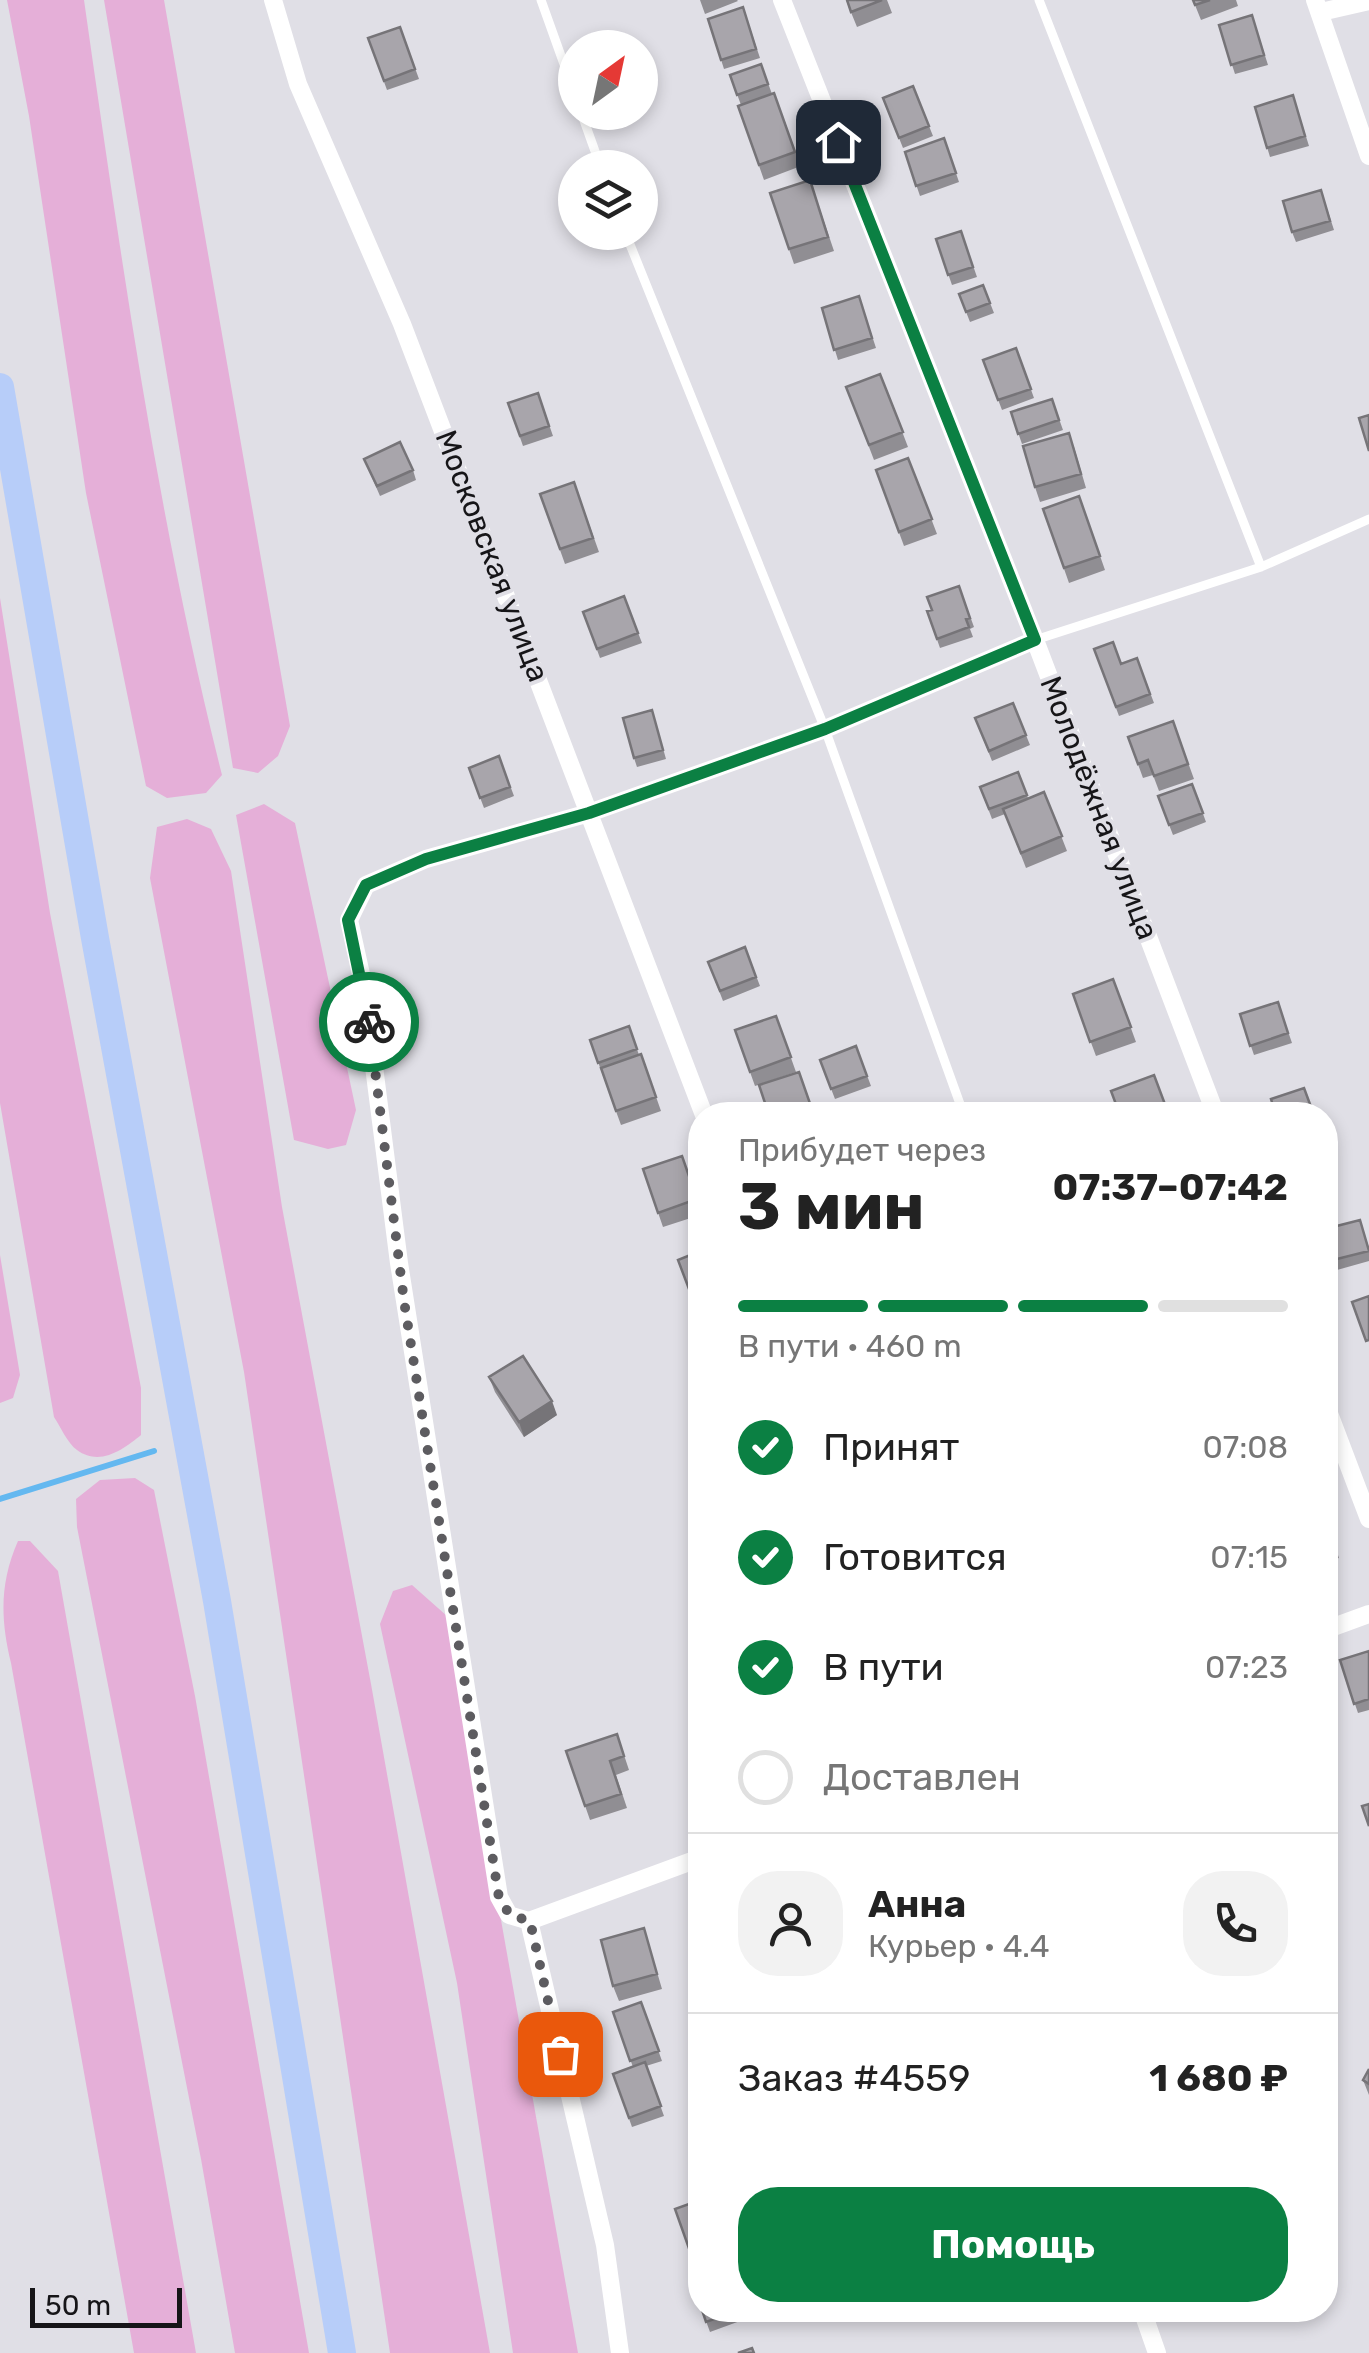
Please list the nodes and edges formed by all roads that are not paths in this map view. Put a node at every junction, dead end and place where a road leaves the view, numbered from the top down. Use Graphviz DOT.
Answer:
graph roads {
  1 [pos="273,0"];
  2 [pos="541,0"];
  3 [pos="782,0"];
  4 [pos="1040,0"];
  5 [pos="1369,1"];
  6 [pos="1318,6"];
  7 [pos="558,48"];
  8 [pos="1369,156"];
  9 [pos="632,250"];
  10 [pos="0,387"];
  11 [pos="1369,519"];
  12 [pos="1261,567"];
  13 [pos="1035,640"];
  14 [pos="825,729"];
  15 [pos="589,813"];
  16 [pos="699,1102"];
  17 [pos="959,1102"];
  18 [pos="1211,1102"];
  19 [pos="1338,1437"];
  20 [pos="1369,1519"];
  21 [pos="1369,1614"];
  22 [pos="1338,1625"];
  23 [pos="688,1862"];
  24 [pos="530,1921"];
  25 [pos="1146,2322"];
  26 [pos="342,2353"];
  27 [pos="620,2353"];
  28 [pos="1157,2353"];
  1 -- 15 [label="street, Московская улица"];
  2 -- 7 [label="lane"];
  3 -- 13 [label="street, Молодёжная улица"];
  4 -- 12 [label="lane"];
  5 -- 6 [label="street"];
  6 -- 8 [label="street"];
  9 -- 14 [label="lane"];
  10 -- 26 [label="main road"];
  11 -- 12 [label="lane"];
  12 -- 13 [label="lane"];
  13 -- 14 [label="street"];
  13 -- 18 [label="street, Молодёжная улица"];
  14 -- 15 [label="street"];
  14 -- 17 [label="lane"];
  15 -- 16 [label="street, Московская улица"];
  15 -- 24 [label="street"];
  19 -- 20 [label="street"];
  21 -- 22 [label="street"];
  23 -- 24 [label="street"];
  24 -- 27 [label="street"];
  25 -- 28 [label="street"];
}
